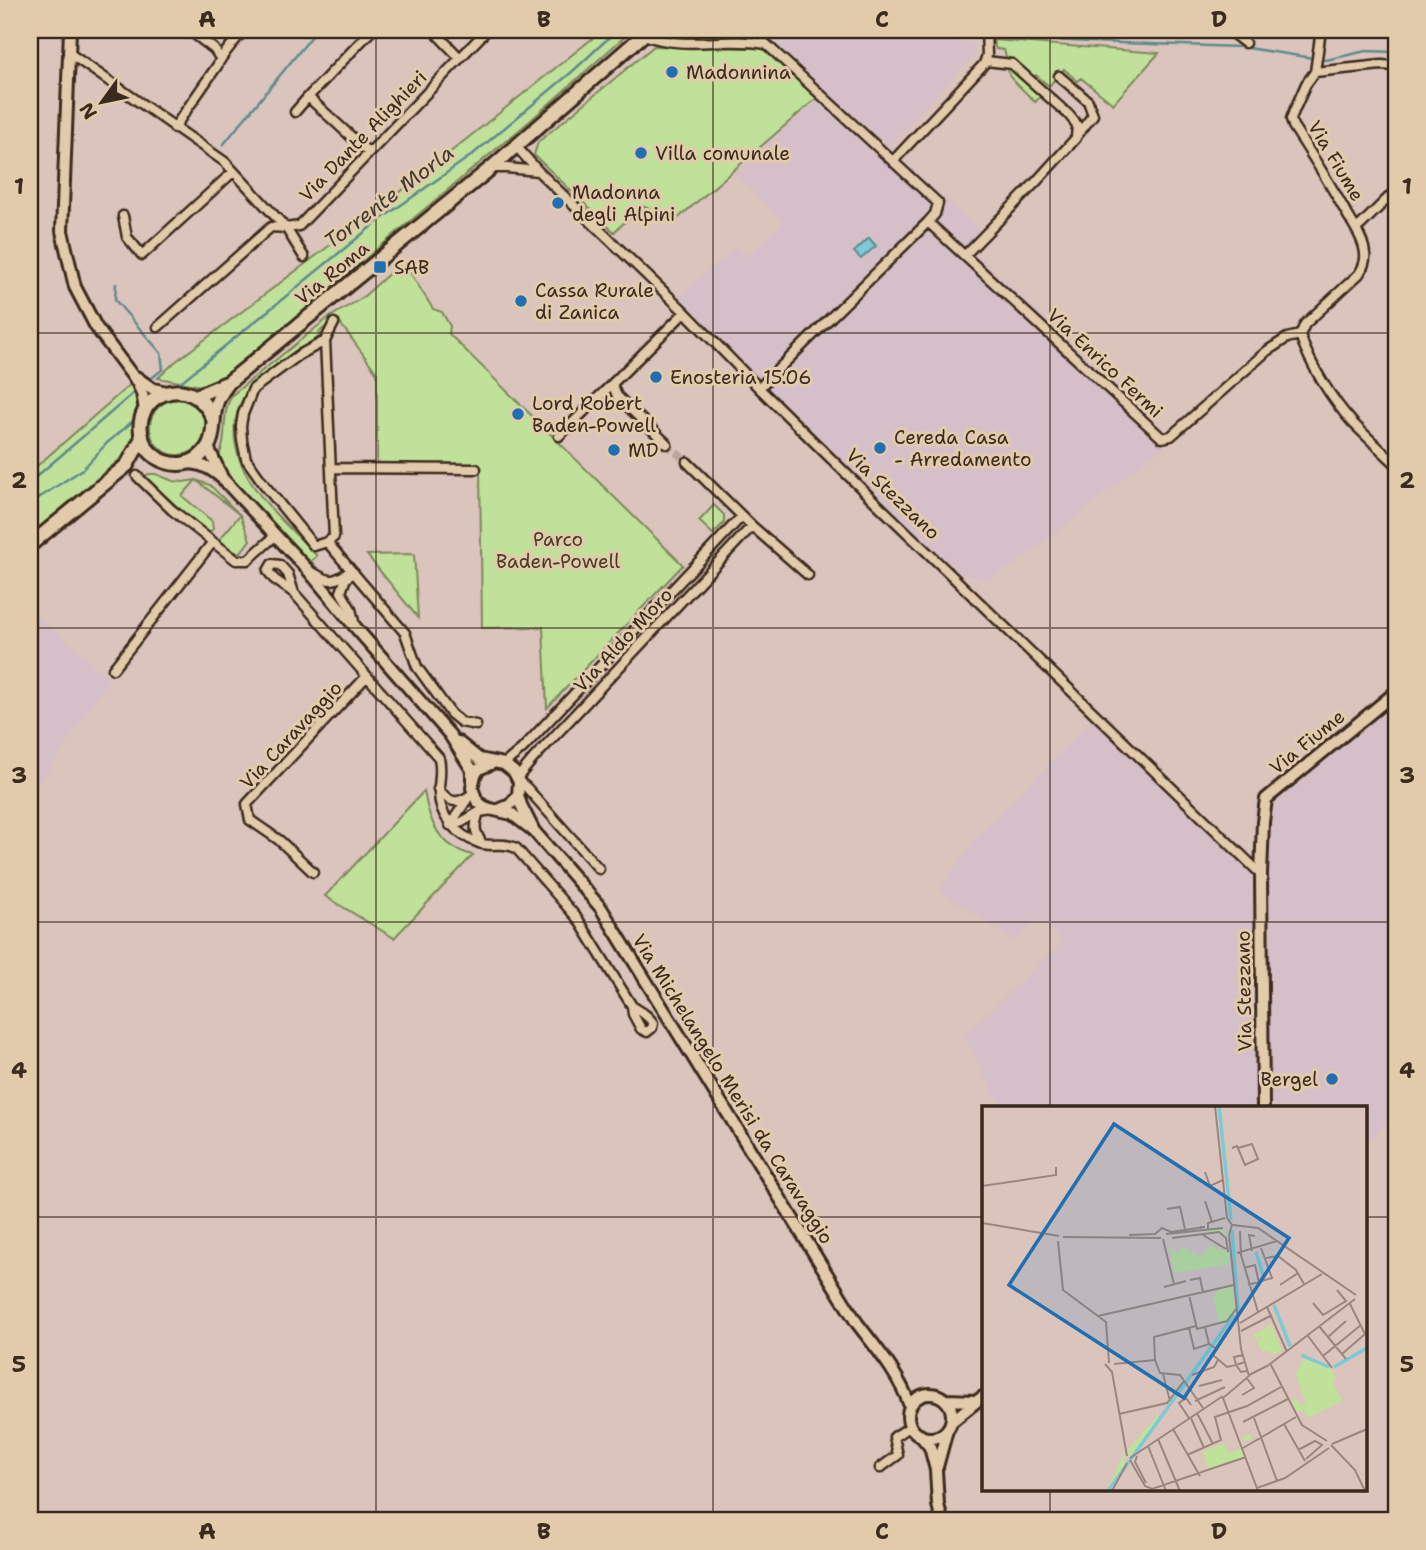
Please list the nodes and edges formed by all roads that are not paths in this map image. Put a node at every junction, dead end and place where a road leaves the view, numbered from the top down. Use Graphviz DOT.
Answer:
graph roads {
  1 [pos="70,30"];
  2 [pos="190,30"];
  3 [pos="244,30"];
  4 [pos="372,30"];
  5 [pos="433,30"];
  6 [pos="487,30"];
  7 [pos="986,30"];
  8 [pos="1228,30"];
  9 [pos="1321,30"];
  10 [pos="647,32"];
  11 [pos="1245,43"];
  12 [pos="69,54"];
  13 [pos="220,58"];
  14 [pos="460,58"];
  15 [pos="986,61"];
  16 [pos="1396,66"];
  17 [pos="1316,70"];
  18 [pos="1059,76"];
  19 [pos="308,97"];
  20 [pos="295,112"];
  21 [pos="174,128"];
  22 [pos="1076,138"];
  23 [pos="516,146"];
  24 [pos="369,153"];
  25 [pos="893,160"];
  26 [pos="491,168"];
  27 [pos="233,172"];
  28 [pos="537,172"];
  29 [pos="1396,190"];
  30 [pos="122,216"];
  31 [pos="928,222"];
  32 [pos="286,228"];
  33 [pos="1356,229"];
  34 [pos="965,255"];
  35 [pos="304,257"];
  36 [pos="685,312"];
  37 [pos="334,323"];
  38 [pos="158,327"];
  39 [pos="1300,335"];
  40 [pos="325,341"];
  41 [pos="131,373"];
  42 [pos="229,382"];
  43 [pos="612,384"];
  44 [pos="759,388"];
  45 [pos="167,392"];
  46 [pos="196,396"];
  47 [pos="145,410"];
  48 [pos="213,419"];
  49 [pos="559,436"];
  50 [pos="142,439"];
  51 [pos="667,444"];
  52 [pos="208,447"];
  53 [pos="159,459"];
  54 [pos="687,462"];
  55 [pos="186,463"];
  56 [pos="1396,464"];
  57 [pos="127,465"];
  58 [pos="331,468"];
  59 [pos="477,469"];
  60 [pos="137,476"];
  61 [pos="222,478"];
  62 [pos="742,516"];
  63 [pos="752,526"];
  64 [pos="276,535"];
  65 [pos="327,542"];
  66 [pos="212,543"];
  67 [pos="30,545"];
  68 [pos="308,569"];
  69 [pos="353,572"];
  70 [pos="808,575"];
  71 [pos="294,593"];
  72 [pos="356,628"];
  73 [pos="113,669"];
  74 [pos="368,676"];
  75 [pos="1396,692"];
  76 [pos="476,725"];
  77 [pos="450,735"];
  78 [pos="498,764"];
  79 [pos="518,780"];
  80 [pos="439,789"];
  81 [pos="471,791"];
  82 [pos="518,795"];
  83 [pos="498,810"];
  84 [pos="479,812"];
  85 [pos="450,825"];
  86 [pos="534,831"];
  87 [pos="481,844"];
  88 [pos="600,869"];
  89 [pos="313,872"];
  90 [pos="1261,874"];
  91 [pos="632,1006"];
  92 [pos="1263,1106"];
  93 [pos="894,1372"];
  94 [pos="929,1394"];
  95 [pos="980,1399"];
  96 [pos="946,1400"];
  97 [pos="910,1406"];
  98 [pos="911,1426"];
  99 [pos="949,1426"];
  100 [pos="920,1435"];
  101 [pos="880,1468"];
  102 [pos="936,1470"];
  103 [pos="942,1520"];
  1 -- 12 [label="street"];
  2 -- 13 [label="street"];
  3 -- 13 [label="street"];
  4 -- 19 [label="street"];
  5 -- 14 [label="street"];
  6 -- 14 [label="street, Via Dante Alighieri"];
  7 -- 15 [label="street"];
  8 -- 11 [label="street"];
  9 -- 17 [label="street, Via Fiume"];
  10 -- 23 [label="main road, Via Roma"];
  10 -- 25 [label="street"];
  12 -- 21 [label="street"];
  12 -- 41 [label="street"];
  13 -- 21 [label="street"];
  14 -- 24 [label="street, Via Dante Alighieri"];
  15 -- 22 [label="street"];
  15 -- 25 [label="street"];
  16 -- 17 [label="street"];
  17 -- 33 [label="street, Via Fiume"];
  18 -- 22 [label="street"];
  19 -- 20 [label="street"];
  19 -- 24 [label="street"];
  21 -- 27 [label="street"];
  22 -- 34 [label="street"];
  23 -- 26 [label="main road, Via Roma"];
  23 -- 28 [label="street, Via Stezzano"];
  24 -- 32 [label="street, Via Dante Alighieri"];
  25 -- 31 [label="street"];
  26 -- 28 [label="street"];
  26 -- 42 [label="main road, Via Roma"];
  27 -- 30 [label="street"];
  27 -- 32 [label="street"];
  28 -- 36 [label="street, Via Stezzano"];
  29 -- 33 [label="street"];
  31 -- 34 [label="street, Via Enrico Fermi"];
  31 -- 44 [label="street"];
  32 -- 35 [label="street"];
  32 -- 38 [label="street, Via Dante Alighieri"];
  33 -- 39 [label="street, Via Fiume"];
  34 -- 39 [label="street, Via Enrico Fermi"];
  36 -- 43 [label="street"];
  36 -- 44 [label="street, Via Stezzano"];
  37 -- 40 [label="street"];
  39 -- 56 [label="street"];
  40 -- 58 [label="street"];
  40 -- 65 [label="street"];
  41 -- 45 [label="street"];
  41 -- 47 [label="street"];
  42 -- 46 [label="main road, Via Roma"];
  42 -- 48 [label="main road, Via Roma"];
  43 -- 49 [label="street"];
  43 -- 51 [label="street"];
  44 -- 90 [label="street, Via Stezzano"];
  45 -- 46 [label="main road"];
  45 -- 47 [label="main road"];
  46 -- 48 [label="main road"];
  47 -- 50 [label="main road"];
  48 -- 52 [label="main road, Via Roma"];
  50 -- 53 [label="main road"];
  50 -- 57 [label="main road"];
  52 -- 55 [label="main road"];
  52 -- 61 [label="street"];
  53 -- 55 [label="main road"];
  53 -- 57 [label="main road"];
  54 -- 62 [label="street"];
  55 -- 61 [label="street"];
  57 -- 67 [label="main road"];
  58 -- 59 [label="street"];
  58 -- 65 [label="street"];
  60 -- 66 [label="street"];
  61 -- 64 [label="street"];
  62 -- 63 [label="street"];
  62 -- 78 [label="street, Via Aldo Moro"];
  63 -- 70 [label="street"];
  63 -- 79 [label="street, Via Aldo Moro"];
  64 -- 66 [label="street"];
  64 -- 68 [label="street"];
  65 -- 69 [label="street"];
  66 -- 73 [label="street"];
  68 -- 69 [label="street"];
  68 -- 72 [label="street"];
  69 -- 72 [label="street"];
  69 -- 76 [label="street"];
  71 -- 74 [label="street"];
  72 -- 77 [label="street"];
  74 -- 80 [label="street"];
  74 -- 89 [label="street, Via Caravaggio"];
  75 -- 90 [label="street, Via Fiume"];
  77 -- 78 [label="street"];
  77 -- 81 [label="street"];
  78 -- 79 [label="street"];
  78 -- 81 [label="street"];
  79 -- 82 [label="street, Via Michelangelo Merisi da Caravaggio"];
  79 -- 88 [label="street"];
  80 -- 81 [label="street"];
  80 -- 85 [label="street"];
  81 -- 83 [label="street, Via Michelangelo Merisi da Caravaggio"];
  81 -- 85 [label="street"];
  82 -- 83 [label="street"];
  82 -- 86 [label="street, Via Michelangelo Merisi da Caravaggio"];
  83 -- 84 [label="street"];
  83 -- 86 [label="street, Via Michelangelo Merisi da Caravaggio"];
  84 -- 85 [label="street"];
  84 -- 87 [label="street"];
  85 -- 87 [label="street"];
  86 -- 93 [label="street, Via Michelangelo Merisi da Caravaggio"];
  87 -- 91 [label="street"];
  90 -- 92 [label="street, Via Stezzano"];
  93 -- 94 [label="street, Via Michelangelo Merisi da Caravaggio"];
  93 -- 97 [label="street, Via Michelangelo Merisi da Caravaggio"];
  94 -- 96 [label="street"];
  94 -- 97 [label="street"];
  95 -- 96 [label="street"];
  95 -- 99 [label="street"];
  96 -- 99 [label="street"];
  97 -- 98 [label="street"];
  98 -- 100 [label="street"];
  98 -- 101 [label="street"];
  99 -- 100 [label="street"];
  99 -- 102 [label="street"];
  100 -- 102 [label="street"];
  102 -- 103 [label="street"];
}
